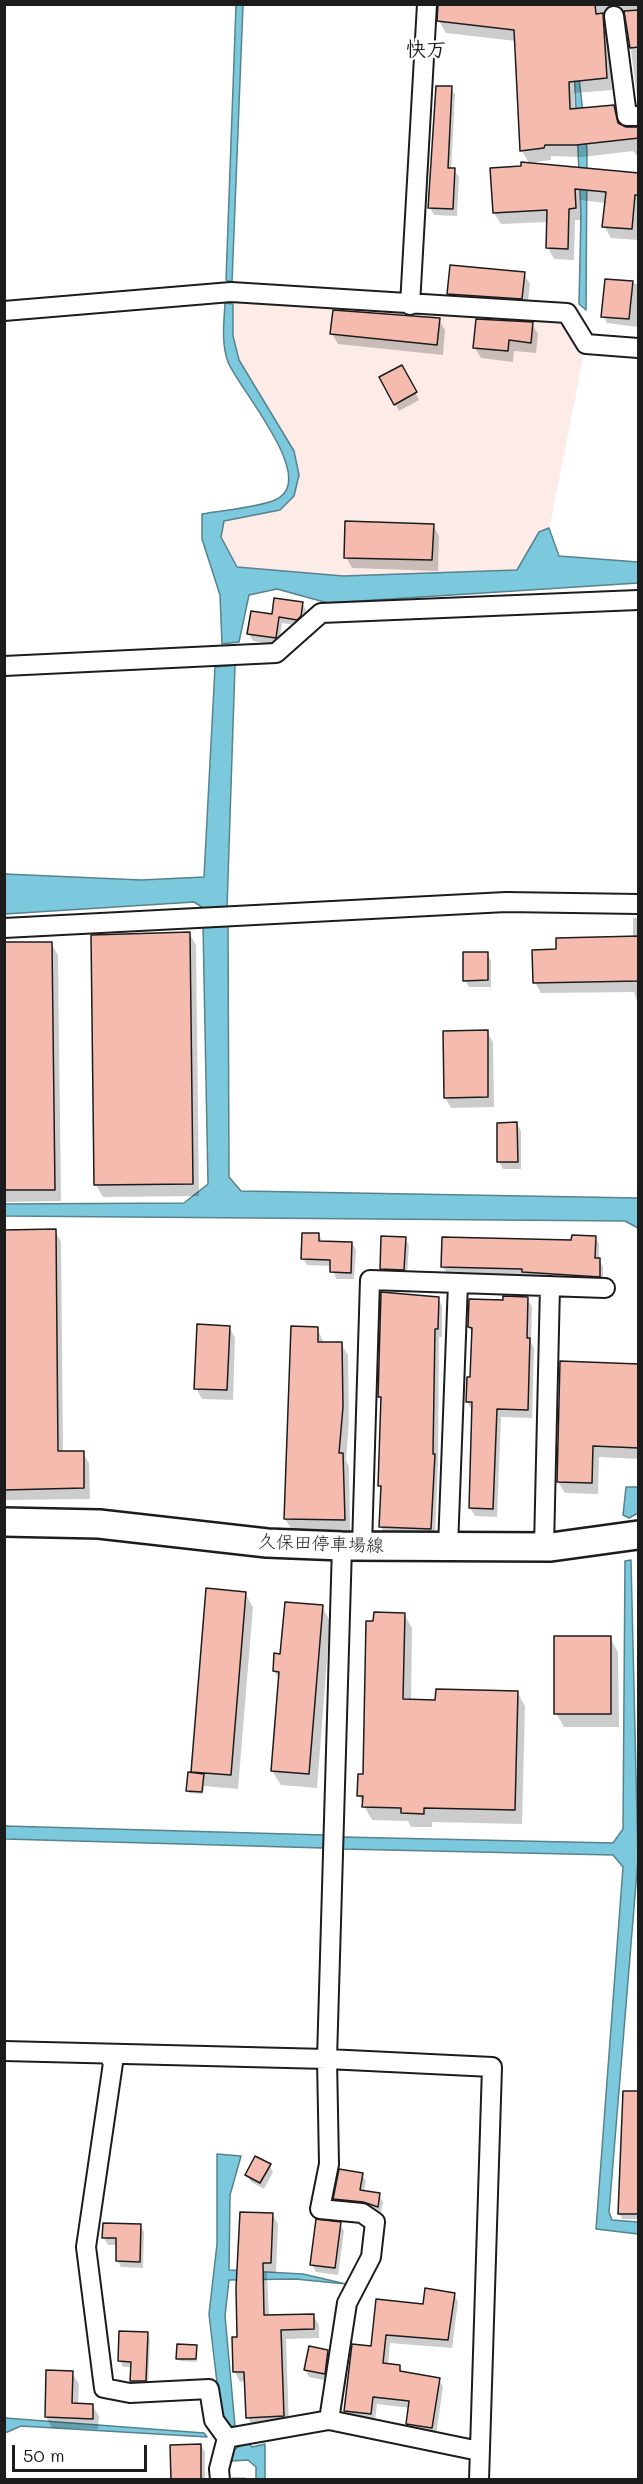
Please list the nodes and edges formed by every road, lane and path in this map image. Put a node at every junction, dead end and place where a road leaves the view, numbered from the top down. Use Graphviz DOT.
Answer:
graph roads {
  1 [pos="427,4"];
  2 [pos="614,16"];
  3 [pos="639,116"];
  4 [pos="410,305"];
  5 [pos="4,311"];
  6 [pos="639,348"];
  7 [pos="639,600"];
  8 [pos="4,666"];
  9 [pos="639,904"];
  10 [pos="4,927"];
  11 [pos="458,1283"];
  12 [pos="550,1286"];
  13 [pos="605,1288"];
  14 [pos="4,1522"];
  15 [pos="639,1535"];
  16 [pos="352,1546"];
  17 [pos="448,1547"];
  18 [pos="544,1547"];
  19 [pos="4,2051"];
  20 [pos="108,2054"];
  21 [pos="327,2059"];
  22 [pos="329,2420"];
  23 [pos="227,2438"];
  24 [pos="479,2451"];
  25 [pos="220,2480"];
  26 [pos="479,2480"];
  1 -- 4 [label="street"];
  2 -- 3 [label="street"];
  4 -- 5 [label="street"];
  4 -- 6 [label="street"];
  7 -- 8 [label="street"];
  9 -- 10 [label="street"];
  11 -- 12 [label="street"];
  11 -- 16 [label="street"];
  11 -- 17 [label="street"];
  12 -- 13 [label="street"];
  12 -- 18 [label="street"];
  14 -- 16 [label="main road, 久保田停車場線"];
  15 -- 18 [label="main road, 久保田停車場線"];
  16 -- 17 [label="main road, 久保田停車場線"];
  16 -- 21 [label="street"];
  17 -- 18 [label="main road, 久保田停車場線"];
  19 -- 20 [label="street"];
  20 -- 21 [label="street"];
  20 -- 23 [label="street"];
  21 -- 22 [label="street"];
  21 -- 24 [label="street"];
  22 -- 23 [label="street"];
  22 -- 24 [label="street"];
  23 -- 25 [label="street"];
  24 -- 26 [label="street"];
}
